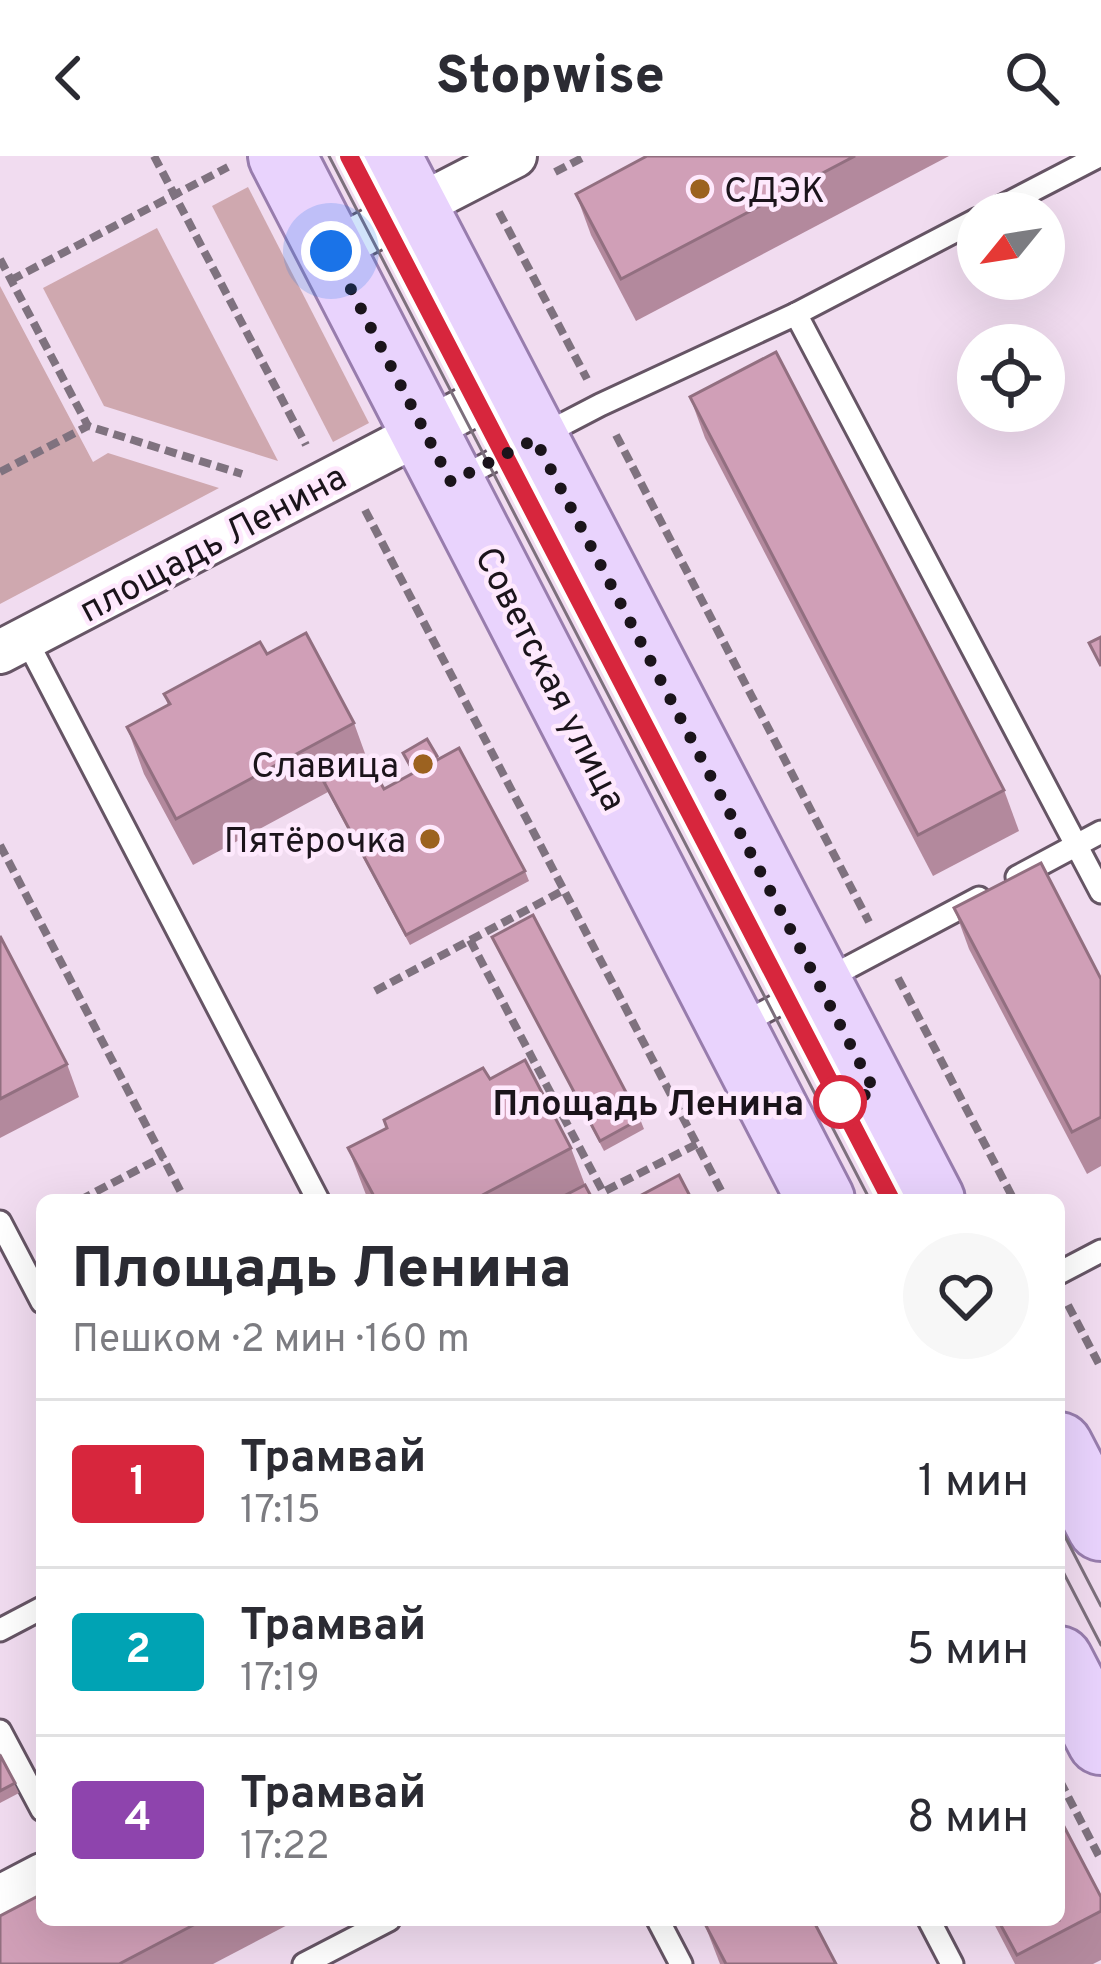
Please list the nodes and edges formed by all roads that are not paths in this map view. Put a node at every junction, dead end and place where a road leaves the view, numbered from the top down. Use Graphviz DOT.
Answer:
graph roads {
  1 [pos="282,156"];
  2 [pos="515,156"];
  3 [pos="1099,156"];
  4 [pos="401,182"];
  5 [pos="1030,192"];
  6 [pos="957,230"];
  7 [pos="331,251"];
  8 [pos="796,314"];
  9 [pos="521,413"];
  10 [pos="437,457"];
  11 [pos="13,646"];
  12 [pos="1101,832"];
  13 [pos="1076,845"];
  14 [pos="1101,892"];
  15 [pos="818,983"];
  16 [pos="733,1029"];
  17 [pos="315,1194"];
  18 [pos="818,1194"];
  19 [pos="928,1194"];
  20 [pos="0,1222"];
  21 [pos="1101,1251"];
  22 [pos="1065,1270"];
  23 [pos="36,1291"];
  24 [pos="1065,1458"];
  25 [pos="1101,1527"];
  26 [pos="36,1611"];
  27 [pos="0,1630"];
  28 [pos="1065,1672"];
  29 [pos="0,1731"];
  30 [pos="1101,1741"];
  31 [pos="36,1799"];
  32 [pos="36,1878"];
  33 [pos="0,1897"];
  34 [pos="377,1926"];
  35 [pos="661,1926"];
  36 [pos="931,1926"];
  37 [pos="304,1964"];
  38 [pos="681,1964"];
  39 [pos="952,1964"];
  1 -- 7 [label="main road, Советская улица"];
  2 -- 4 [label="street"];
  3 -- 5 [label="lane"];
  4 -- 7 [label="street"];
  4 -- 9 [label="main road"];
  6 -- 8 [label="lane"];
  7 -- 10 [label="main road, Советская улица"];
  8 -- 9 [label="lane"];
  8 -- 13 [label="lane"];
  9 -- 10 [label="street, площадь Ленина"];
  9 -- 10 [label="lane"];
  9 -- 15 [label="main road"];
  10 -- 11 [label="street, площадь Ленина"];
  10 -- 16 [label="main road, Советская улица"];
  11 -- 17 [label="lane"];
  12 -- 13 [label="lane"];
  13 -- 14 [label="lane"];
  13 -- 15 [label="lane"];
  15 -- 16 [label="lane"];
  15 -- 19 [label="main road"];
  16 -- 18 [label="main road, Советская улица"];
  20 -- 23 [label="lane"];
  21 -- 22 [label="lane"];
  24 -- 25 [label="main road"];
  26 -- 27 [label="lane"];
  28 -- 30 [label="main road"];
  29 -- 31 [label="lane"];
  32 -- 33 [label="street"];
  34 -- 37 [label="lane"];
  35 -- 38 [label="lane"];
  36 -- 39 [label="lane"];
}
